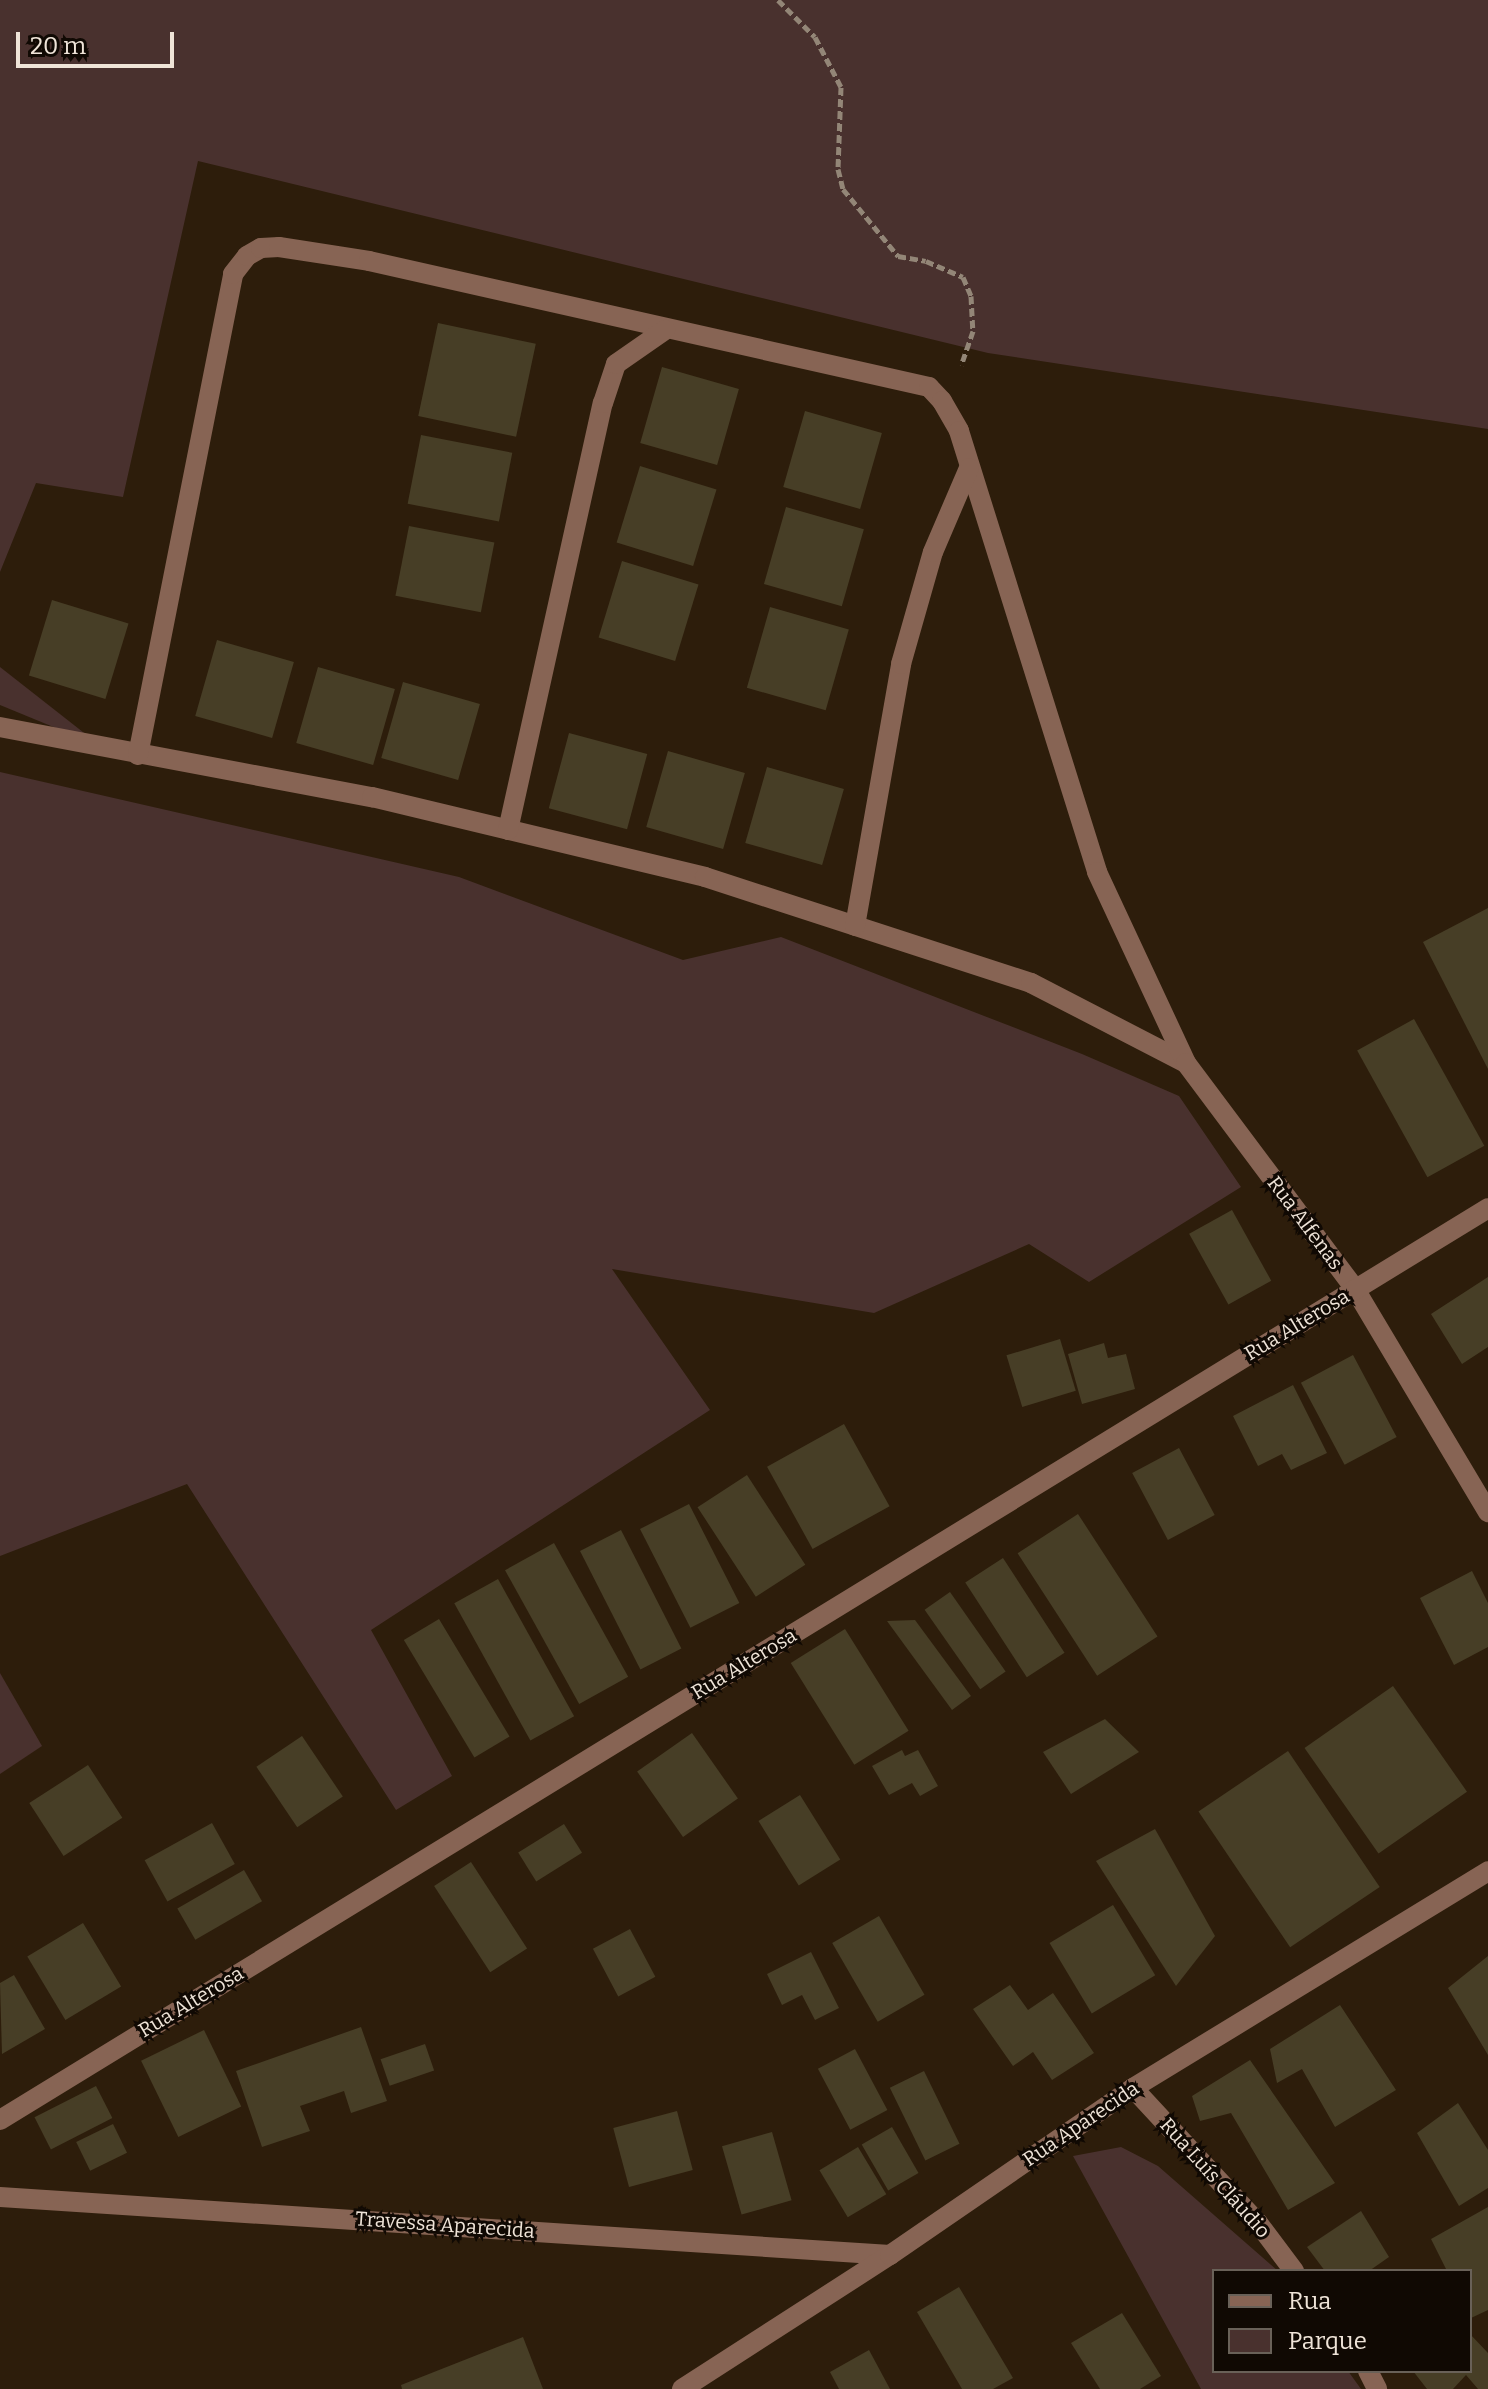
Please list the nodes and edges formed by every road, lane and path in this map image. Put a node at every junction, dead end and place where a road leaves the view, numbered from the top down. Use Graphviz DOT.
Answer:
graph roads {
  1 [pos="778,0"];
  2 [pos="665,330"];
  3 [pos="942,401"];
  4 [pos="969,468"];
  5 [pos="0,727"];
  6 [pos="138,755"];
  7 [pos="508,830"];
  8 [pos="855,926"];
  9 [pos="1186,1063"];
  10 [pos="1488,1208"];
  11 [pos="1355,1289"];
  12 [pos="1488,1512"];
  13 [pos="1488,1871"];
  14 [pos="1133,2088"];
  15 [pos="0,2120"];
  16 [pos="0,2197"];
  17 [pos="890,2255"];
  18 [pos="1292,2269"];
  19 [pos="682,2389"];
  1 -- 3 [label="path"];
  2 -- 3 [label="street"];
  2 -- 6 [label="street"];
  2 -- 7 [label="street"];
  3 -- 4 [label="street"];
  4 -- 8 [label="street"];
  4 -- 9 [label="street"];
  5 -- 6 [label="street"];
  6 -- 7 [label="street"];
  7 -- 8 [label="street"];
  8 -- 9 [label="street"];
  9 -- 11 [label="street, Rua Alfenas"];
  10 -- 11 [label="street, Rua Alterosa"];
  11 -- 12 [label="street, Rua Alfenas"];
  11 -- 15 [label="street, Rua Alterosa"];
  13 -- 14 [label="street, Rua Aparecida"];
  14 -- 17 [label="street, Rua Aparecida"];
  14 -- 18 [label="street, Rua Luís Cláudio"];
  16 -- 17 [label="street, Travessa Aparecida"];
  17 -- 19 [label="street, Rua Aparecida"];
}
